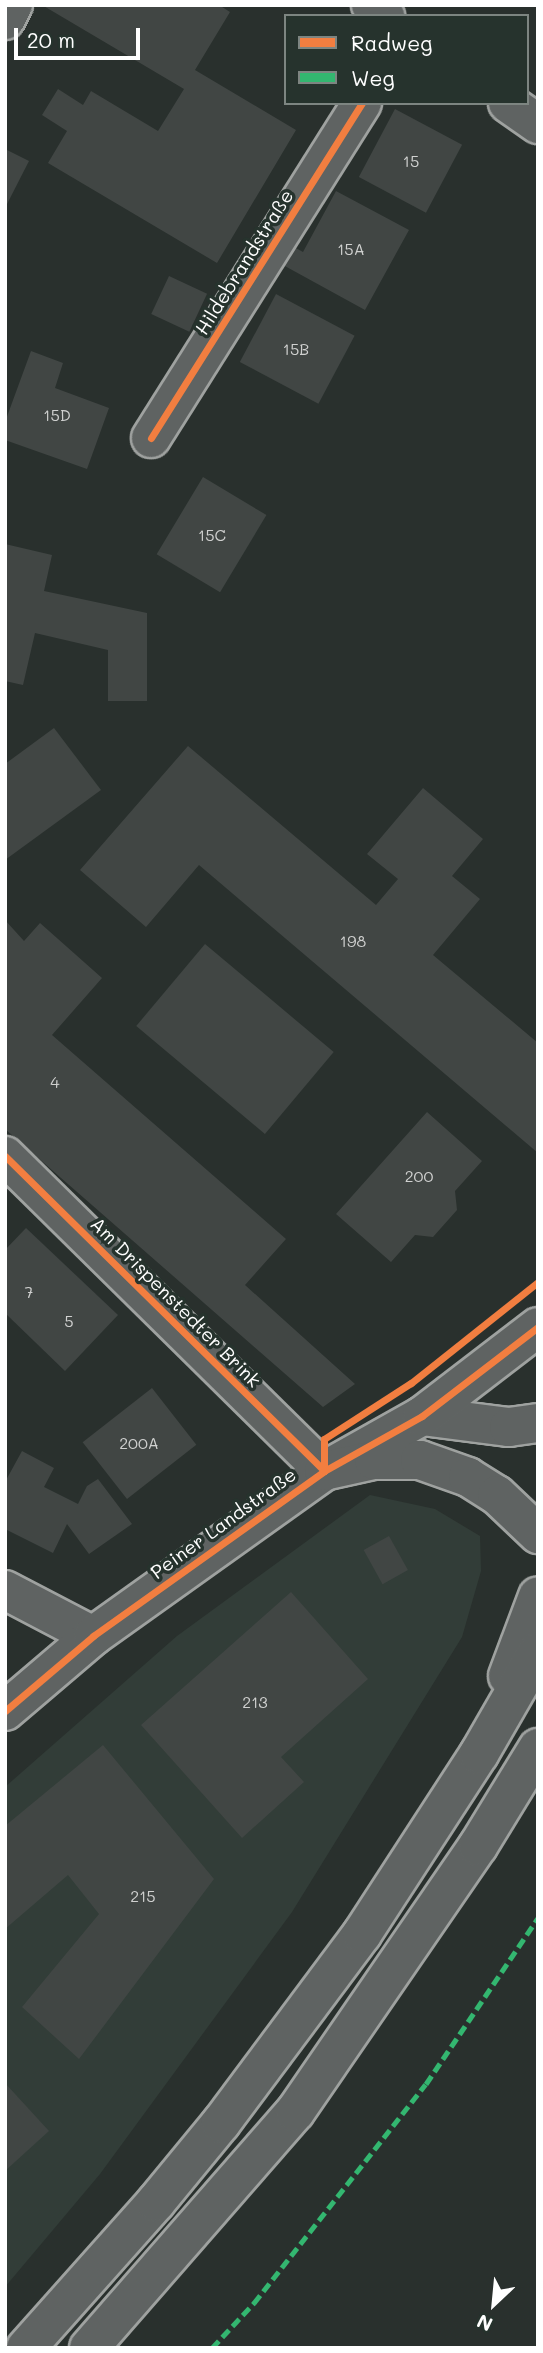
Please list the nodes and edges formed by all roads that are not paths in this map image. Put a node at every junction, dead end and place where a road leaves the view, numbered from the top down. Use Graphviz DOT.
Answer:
graph roads {
  1 [pos="13,5"];
  2 [pos="5,20"];
  3 [pos="361,105"];
  4 [pos="511,105"];
  5 [pos="538,124"];
  6 [pos="151,438"];
  7 [pos="5,1156"];
  8 [pos="538,1326"];
  9 [pos="422,1416"];
  10 [pos="538,1423"];
  11 [pos="324,1471"];
  12 [pos="538,1534"];
  13 [pos="5,1590"];
  14 [pos="538,1596"];
  15 [pos="93,1636"];
  16 [pos="538,1652"];
  17 [pos="5,1711"];
  18 [pos="538,1748"];
  19 [pos="479,1754"];
  20 [pos="26,2348"];
  21 [pos="89,2348"];
  1 -- 2 [label="main road"];
  3 -- 6 [label="main road, Hildebrandstraße"];
  4 -- 5 [label="main road"];
  7 -- 11 [label="main road, Am Drispenstedter Brink"];
  8 -- 9 [label="main road, Peiner Landstraße"];
  9 -- 10 [label="main road"];
  9 -- 11 [label="main road, Peiner Landstraße"];
  11 -- 12 [label="main road"];
  11 -- 15 [label="main road, Peiner Landstraße"];
  13 -- 15 [label="main road"];
  14 -- 19 [label="main road"];
  15 -- 17 [label="main road, Peiner Landstraße"];
  16 -- 19 [label="main road"];
  18 -- 21 [label="main road"];
  19 -- 20 [label="main road"];
}
